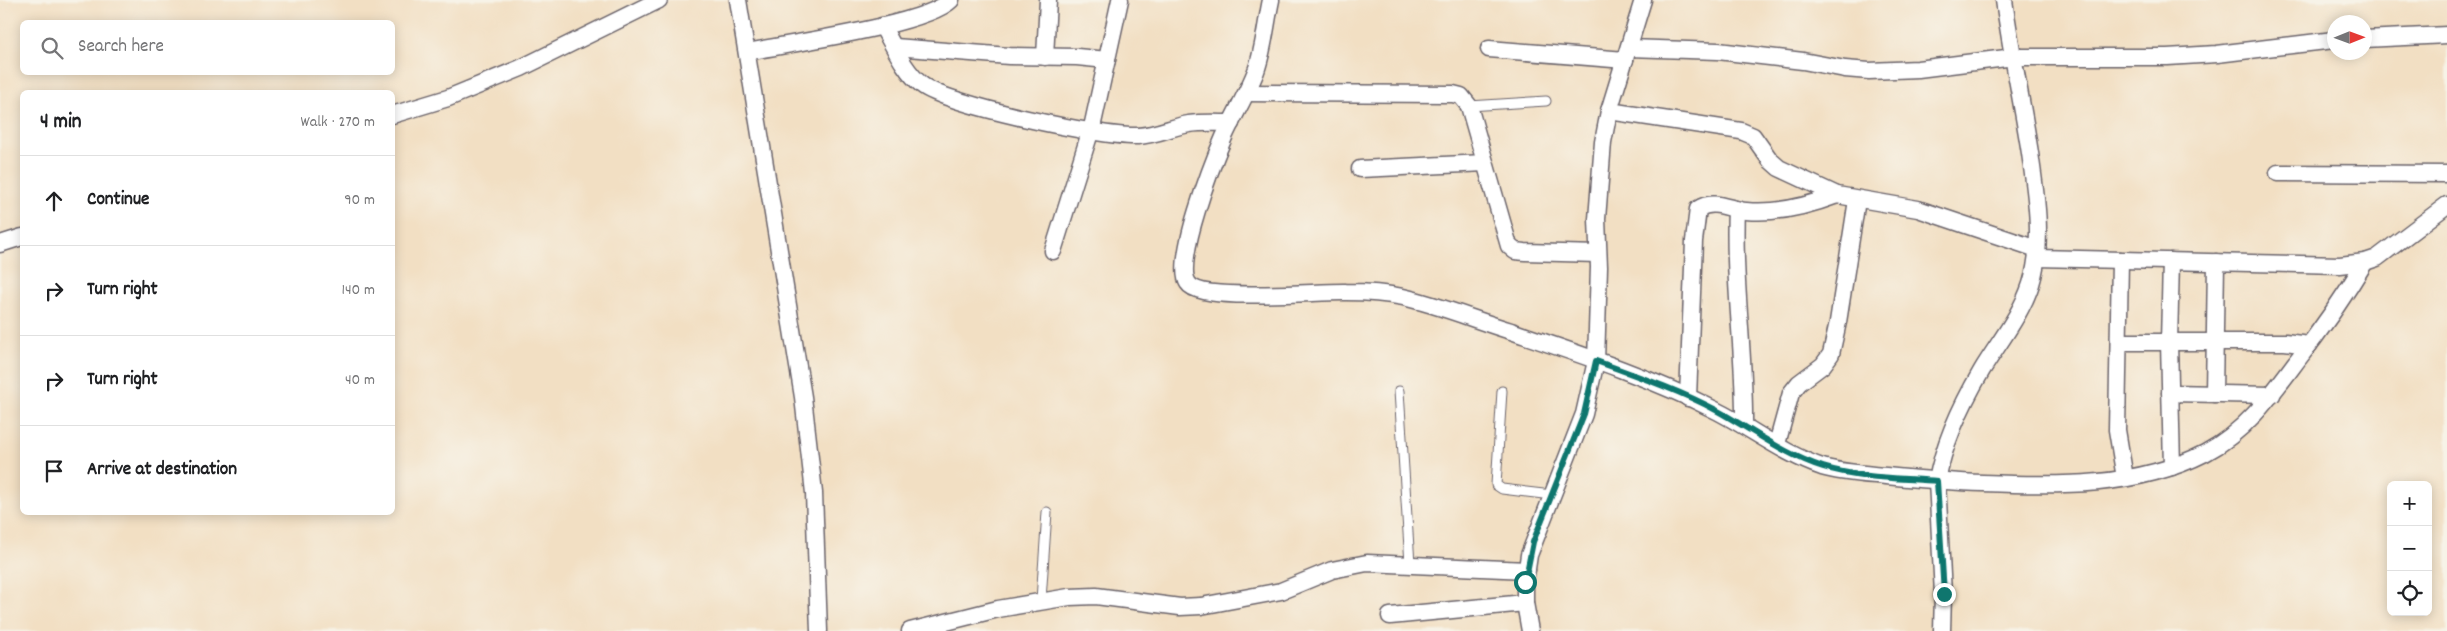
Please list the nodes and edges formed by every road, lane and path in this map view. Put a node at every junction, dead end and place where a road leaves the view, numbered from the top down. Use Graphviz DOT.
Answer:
graph roads {
  1 [pos="659,0"];
  2 [pos="738,0"];
  3 [pos="951,0"];
  4 [pos="1048,0"];
  5 [pos="1120,0"];
  6 [pos="1271,0"];
  7 [pos="1643,0"];
  8 [pos="2004,0"];
  9 [pos="882,26"];
  10 [pos="2447,35"];
  11 [pos="2372,39"];
  12 [pos="2327,41"];
  13 [pos="895,47"];
  14 [pos="1489,49"];
  15 [pos="746,52"];
  16 [pos="1627,54"];
  17 [pos="1045,57"];
  18 [pos="2014,57"];
  19 [pos="1107,60"];
  20 [pos="1247,93"];
  21 [pos="1546,100"];
  22 [pos="1469,106"];
  23 [pos="1609,112"];
  24 [pos="395,114"];
  25 [pos="1231,123"];
  26 [pos="1090,132"];
  27 [pos="1485,163"];
  28 [pos="1360,168"];
  29 [pos="2278,173"];
  30 [pos="2447,174"];
  31 [pos="1836,195"];
  32 [pos="1857,200"];
  33 [pos="2447,205"];
  34 [pos="1736,210"];
  35 [pos="20,237"];
  36 [pos="0,244"];
  37 [pos="1052,250"];
  38 [pos="1598,254"];
  39 [pos="2037,254"];
  40 [pos="2120,260"];
  41 [pos="2171,261"];
  42 [pos="2216,262"];
  43 [pos="2365,262"];
  44 [pos="2119,342"];
  45 [pos="2169,342"];
  46 [pos="2214,342"];
  47 [pos="2309,344"];
  48 [pos="1596,361"];
  49 [pos="1400,391"];
  50 [pos="1502,391"];
  51 [pos="2170,393"];
  52 [pos="2214,394"];
  53 [pos="2272,394"];
  54 [pos="1688,398"];
  55 [pos="1744,426"];
  56 [pos="1777,444"];
  57 [pos="2172,467"];
  58 [pos="2125,478"];
  59 [pos="1937,481"];
  60 [pos="1552,495"];
  61 [pos="1047,512"];
  62 [pos="1410,564"];
  63 [pos="1526,570"];
  64 [pos="1041,600"];
  65 [pos="1525,603"];
  66 [pos="1390,616"];
  67 [pos="818,631"];
  68 [pos="910,631"];
  69 [pos="1530,631"];
  70 [pos="1942,631"];
  1 -- 24 [label="street"];
  2 -- 15 [label="street"];
  3 -- 9 [label="street"];
  4 -- 17 [label="street"];
  5 -- 19 [label="street"];
  6 -- 20 [label="street"];
  7 -- 16 [label="street"];
  8 -- 18 [label="street"];
  9 -- 13 [label="street"];
  9 -- 15 [label="street"];
  10 -- 11 [label="street"];
  12 -- 18 [label="street"];
  13 -- 17 [label="street"];
  13 -- 26 [label="street"];
  14 -- 16 [label="street"];
  15 -- 67 [label="street"];
  16 -- 18 [label="street"];
  16 -- 23 [label="street"];
  17 -- 19 [label="street"];
  18 -- 39 [label="street"];
  19 -- 26 [label="street"];
  20 -- 22 [label="street"];
  20 -- 25 [label="street"];
  21 -- 22 [label="lane"];
  22 -- 27 [label="street"];
  23 -- 31 [label="street"];
  23 -- 38 [label="street"];
  25 -- 26 [label="street"];
  25 -- 48 [label="street"];
  26 -- 37 [label="street"];
  27 -- 28 [label="street"];
  27 -- 38 [label="street"];
  29 -- 30 [label="street"];
  31 -- 32 [label="street"];
  31 -- 34 [label="street"];
  32 -- 39 [label="street"];
  32 -- 56 [label="street"];
  33 -- 43 [label="street"];
  34 -- 54 [label="street"];
  34 -- 55 [label="street"];
  35 -- 36 [label="street"];
  38 -- 48 [label="street"];
  39 -- 40 [label="street"];
  39 -- 59 [label="street"];
  40 -- 41 [label="street"];
  40 -- 44 [label="street"];
  41 -- 42 [label="street"];
  41 -- 45 [label="street"];
  42 -- 43 [label="street"];
  42 -- 46 [label="street"];
  43 -- 47 [label="street"];
  44 -- 45 [label="street"];
  44 -- 58 [label="street"];
  45 -- 46 [label="street"];
  45 -- 51 [label="street"];
  46 -- 47 [label="street"];
  46 -- 52 [label="street"];
  47 -- 53 [label="street"];
  48 -- 54 [label="street"];
  48 -- 60 [label="street"];
  49 -- 62 [label="lane"];
  50 -- 60 [label="lane"];
  51 -- 52 [label="street"];
  51 -- 57 [label="street"];
  52 -- 53 [label="street"];
  53 -- 57 [label="street"];
  54 -- 55 [label="street"];
  55 -- 56 [label="street"];
  56 -- 59 [label="street"];
  57 -- 58 [label="street"];
  58 -- 59 [label="street"];
  59 -- 70 [label="street"];
  60 -- 63 [label="street"];
  61 -- 64 [label="lane"];
  62 -- 63 [label="street"];
  62 -- 64 [label="street"];
  63 -- 65 [label="street"];
  64 -- 68 [label="street"];
  65 -- 66 [label="street"];
  65 -- 69 [label="street"];
}
